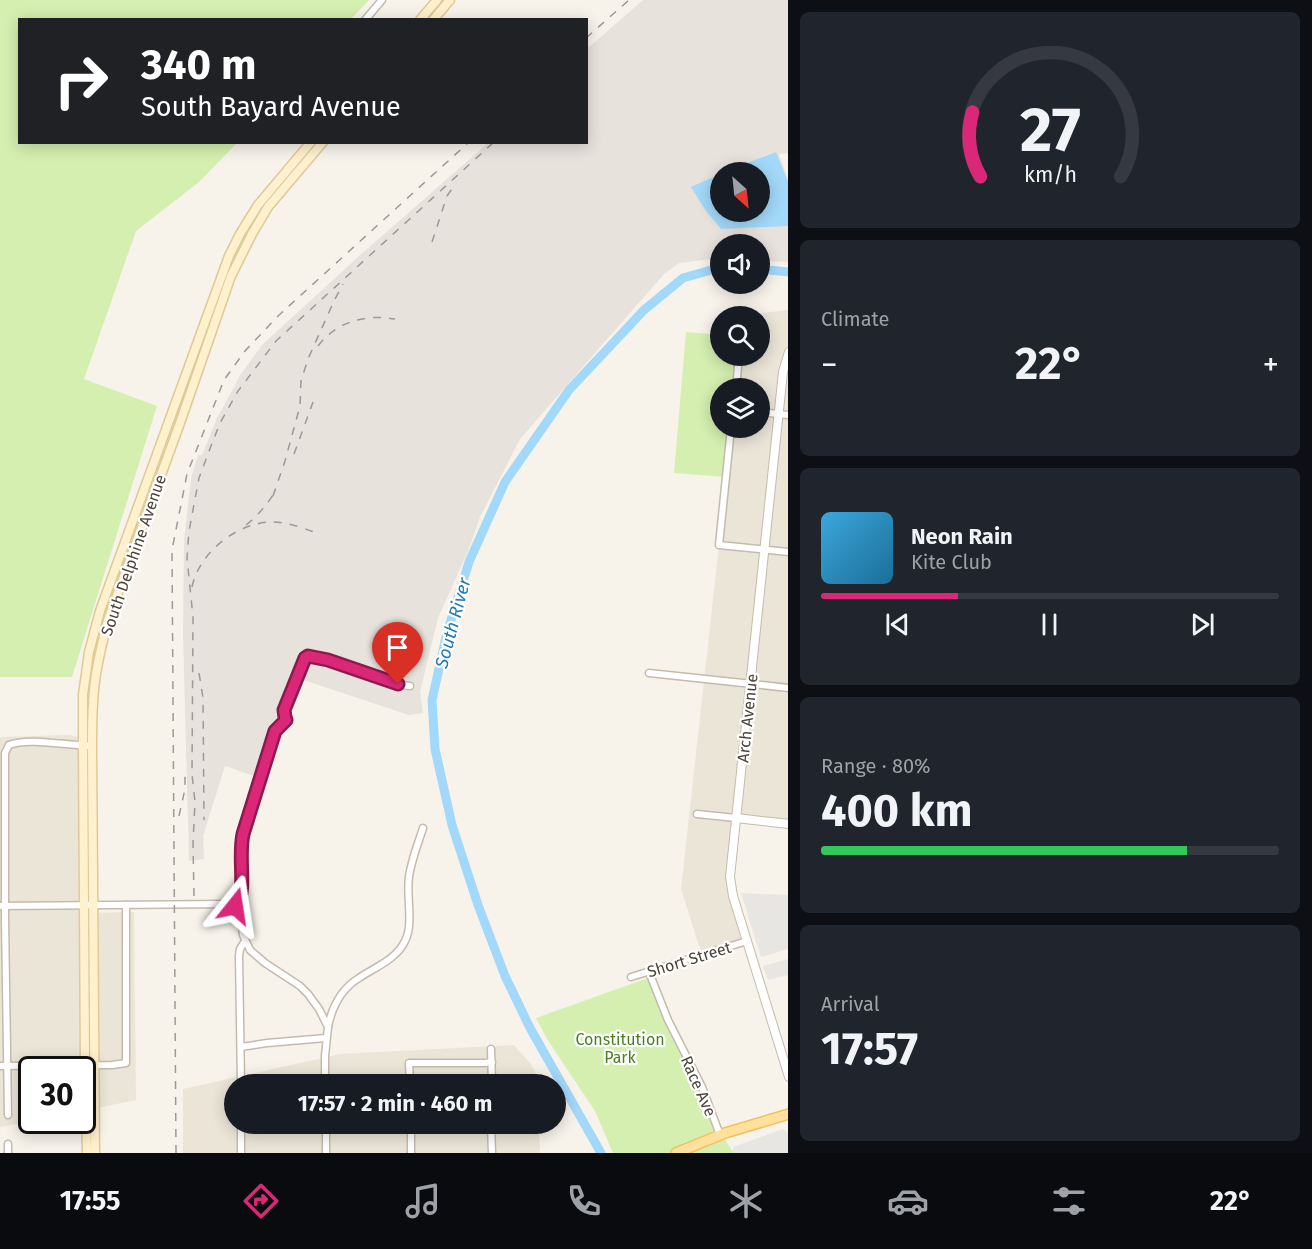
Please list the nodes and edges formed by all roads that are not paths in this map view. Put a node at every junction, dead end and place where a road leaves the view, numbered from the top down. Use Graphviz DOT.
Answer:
graph roads {
  1 [pos="382,0"];
  2 [pos="442,2"];
  3 [pos="366,18"];
  4 [pos="422,18"];
  5 [pos="434,18"];
  6 [pos="308,144"];
  7 [pos="321,144"];
  8 [pos="788,355"];
  9 [pos="770,413"];
  10 [pos="778,414"];
  11 [pos="788,415"];
  12 [pos="730,438"];
  13 [pos="764,549"];
  14 [pos="788,552"];
  15 [pos="649,673"];
  16 [pos="750,684"];
  17 [pos="410,686"];
  18 [pos="788,688"];
  19 [pos="88,746"];
  20 [pos="697,814"];
  21 [pos="736,818"];
  22 [pos="788,824"];
  23 [pos="423,828"];
  24 [pos="89,905"];
  25 [pos="126,905"];
  26 [pos="3,906"];
  27 [pos="238,908"];
  28 [pos="245,941"];
  29 [pos="747,941"];
  30 [pos="649,972"];
  31 [pos="631,977"];
  32 [pos="327,1027"];
  33 [pos="326,1038"];
  34 [pos="241,1047"];
  35 [pos="491,1049"];
  36 [pos="784,1049"];
  37 [pos="85,1056"];
  38 [pos="95,1056"];
  39 [pos="492,1062"];
  40 [pos="96,1065"];
  41 [pos="4,1066"];
  42 [pos="788,1071"];
  43 [pos="241,1074"];
  44 [pos="326,1074"];
  45 [pos="410,1074"];
  46 [pos="492,1074"];
  47 [pos="788,1114"];
  48 [pos="8,1115"];
  49 [pos="87,1134"];
  50 [pos="95,1134"];
  51 [pos="241,1134"];
  52 [pos="326,1134"];
  53 [pos="411,1134"];
  54 [pos="491,1134"];
  55 [pos="720,1136"];
  56 [pos="8,1144"];
  57 [pos="8,1153"];
  58 [pos="87,1153"];
  59 [pos="95,1153"];
  60 [pos="242,1153"];
  61 [pos="326,1153"];
  62 [pos="411,1153"];
  63 [pos="492,1153"];
  64 [pos="676,1153"];
  1 -- 3 [label="street"];
  2 -- 4 [label="main road"];
  2 -- 5 [label="main road"];
  6 -- 19 [label="main road, South Delphine Avenue"];
  7 -- 19 [label="main road, South Delphine Avenue"];
  8 -- 10 [label="street, Arch Avenue"];
  9 -- 10 [label="street"];
  10 -- 11 [label="street"];
  10 -- 13 [label="street, Arch Avenue"];
  12 -- 13 [label="street"];
  13 -- 14 [label="street"];
  13 -- 16 [label="street, Arch Avenue"];
  15 -- 16 [label="street"];
  16 -- 18 [label="street"];
  16 -- 21 [label="street, Arch Avenue"];
  17 -- 27 [label="street"];
  19 -- 24 [label="main road, South Delphine Avenue"];
  19 -- 26 [label="street"];
  20 -- 21 [label="street"];
  21 -- 22 [label="street"];
  21 -- 29 [label="street, Arch Avenue"];
  23 -- 32 [label="street"];
  24 -- 25 [label="street"];
  24 -- 26 [label="street"];
  24 -- 37 [label="main road, South Delphine Avenue"];
  24 -- 38 [label="main road, South Delphine Avenue"];
  25 -- 27 [label="street"];
  25 -- 40 [label="street"];
  26 -- 41 [label="street"];
  27 -- 28 [label="street"];
  28 -- 32 [label="street"];
  28 -- 34 [label="street"];
  29 -- 30 [label="street, Short Street"];
  29 -- 36 [label="street, Arch Avenue"];
  30 -- 31 [label="street, Short Street"];
  30 -- 55 [label="street, Race Ave"];
  32 -- 33 [label="street"];
  33 -- 34 [label="street"];
  33 -- 44 [label="street"];
  34 -- 43 [label="street"];
  35 -- 39 [label="street"];
  36 -- 42 [label="street, Arch Avenue"];
  39 -- 45 [label="street"];
  39 -- 46 [label="street"];
  41 -- 48 [label="street"];
  47 -- 55 [label="main road"];
  49 -- 58 [label="main road, South Delphine Avenue"];
  50 -- 59 [label="main road, South Delphine Avenue"];
  51 -- 60 [label="street"];
  52 -- 61 [label="street"];
  53 -- 62 [label="street"];
  54 -- 63 [label="street"];
  55 -- 64 [label="main road"];
  56 -- 57 [label="street"];
}
